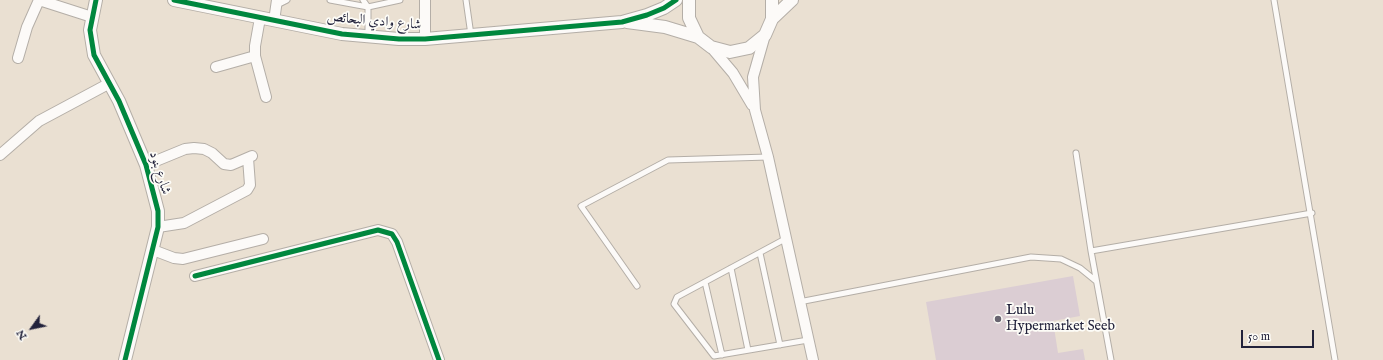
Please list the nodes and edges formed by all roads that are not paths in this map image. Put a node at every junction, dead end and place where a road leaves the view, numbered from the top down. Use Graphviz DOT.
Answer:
graph roads {
  1 [pos="96,0"];
  2 [pos="174,0"];
  3 [pos="287,0"];
  4 [pos="330,0"];
  5 [pos="363,0"];
  6 [pos="400,0"];
  7 [pos="425,0"];
  8 [pos="466,0"];
  9 [pos="676,0"];
  10 [pos="689,0"];
  11 [pos="772,0"];
  12 [pos="792,0"];
  13 [pos="1274,0"];
  14 [pos="277,3"];
  15 [pos="368,7"];
  16 [pos="92,17"];
  17 [pos="260,18"];
  18 [pos="772,19"];
  19 [pos="274,20"];
  20 [pos="622,22"];
  21 [pos="471,35"];
  22 [pos="765,35"];
  23 [pos="368,36"];
  24 [pos="698,37"];
  25 [pos="425,39"];
  26 [pos="711,47"];
  27 [pos="255,56"];
  28 [pos="18,58"];
  29 [pos="216,68"];
  30 [pos="110,83"];
  31 [pos="266,98"];
  32 [pos="754,110"];
  33 [pos="1076,153"];
  34 [pos="0,155"];
  35 [pos="768,157"];
  36 [pos="146,165"];
  37 [pos="1312,213"];
  38 [pos="158,227"];
  39 [pos="785,239"];
  40 [pos="263,240"];
  41 [pos="153,250"];
  42 [pos="1091,252"];
  43 [pos="760,253"];
  44 [pos="731,268"];
  45 [pos="195,276"];
  46 [pos="1096,281"];
  47 [pos="705,282"];
  48 [pos="637,286"];
  49 [pos="799,302"];
  50 [pos="808,340"];
  51 [pos="780,344"];
  52 [pos="748,350"];
  53 [pos="722,355"];
  54 [pos="125,360"];
  55 [pos="439,360"];
  56 [pos="813,360"];
  57 [pos="1111,360"];
  58 [pos="1335,360"];
  1 -- 16 [label="street, شارع بنود"];
  2 -- 17 [label="street, شارع وادي البحائص"];
  3 -- 14 [label="lane"];
  4 -- 15 [label="lane"];
  5 -- 15 [label="lane"];
  6 -- 15 [label="lane"];
  7 -- 25 [label="street"];
  8 -- 21 [label="lane"];
  9 -- 20 [label="street"];
  10 -- 24 [label="street"];
  11 -- 18 [label="street"];
  12 -- 18 [label="street"];
  13 -- 37 [label="lane"];
  14 -- 19 [label="street"];
  15 -- 23 [label="lane"];
  16 -- 28 [label="street"];
  16 -- 30 [label="street, شارع بنود"];
  17 -- 19 [label="street, شارع وادي البحائص"];
  17 -- 27 [label="street"];
  18 -- 22 [label="street"];
  19 -- 23 [label="street, شارع وادي البحائص"];
  20 -- 21 [label="street, شارع وادي البحائص"];
  20 -- 24 [label="street"];
  21 -- 25 [label="street, شارع وادي البحائص"];
  22 -- 26 [label="street"];
  22 -- 32 [label="street"];
  23 -- 25 [label="street, شارع وادي البحائص"];
  24 -- 26 [label="street"];
  26 -- 32 [label="street"];
  27 -- 29 [label="street"];
  27 -- 31 [label="street"];
  30 -- 34 [label="street"];
  30 -- 36 [label="street, شارع بنود"];
  32 -- 35 [label="street"];
  33 -- 42 [label="lane"];
  35 -- 39 [label="street"];
  35 -- 48 [label="lane"];
  36 -- 38 [label="street, شارع بنود"];
  36 -- 38 [label="street"];
  37 -- 42 [label="lane"];
  37 -- 58 [label="lane"];
  38 -- 41 [label="street, شارع بنود"];
  39 -- 43 [label="lane"];
  39 -- 49 [label="street"];
  40 -- 41 [label="street"];
  41 -- 54 [label="street, شارع بنود"];
  42 -- 46 [label="lane"];
  43 -- 44 [label="lane"];
  43 -- 51 [label="lane"];
  44 -- 47 [label="lane"];
  44 -- 52 [label="lane"];
  45 -- 55 [label="street"];
  46 -- 49 [label="lane"];
  46 -- 57 [label="lane"];
  47 -- 53 [label="lane"];
  47 -- 53 [label="lane"];
  49 -- 50 [label="street"];
  50 -- 51 [label="lane"];
  50 -- 56 [label="street"];
  51 -- 52 [label="lane"];
  52 -- 53 [label="lane"];
}
